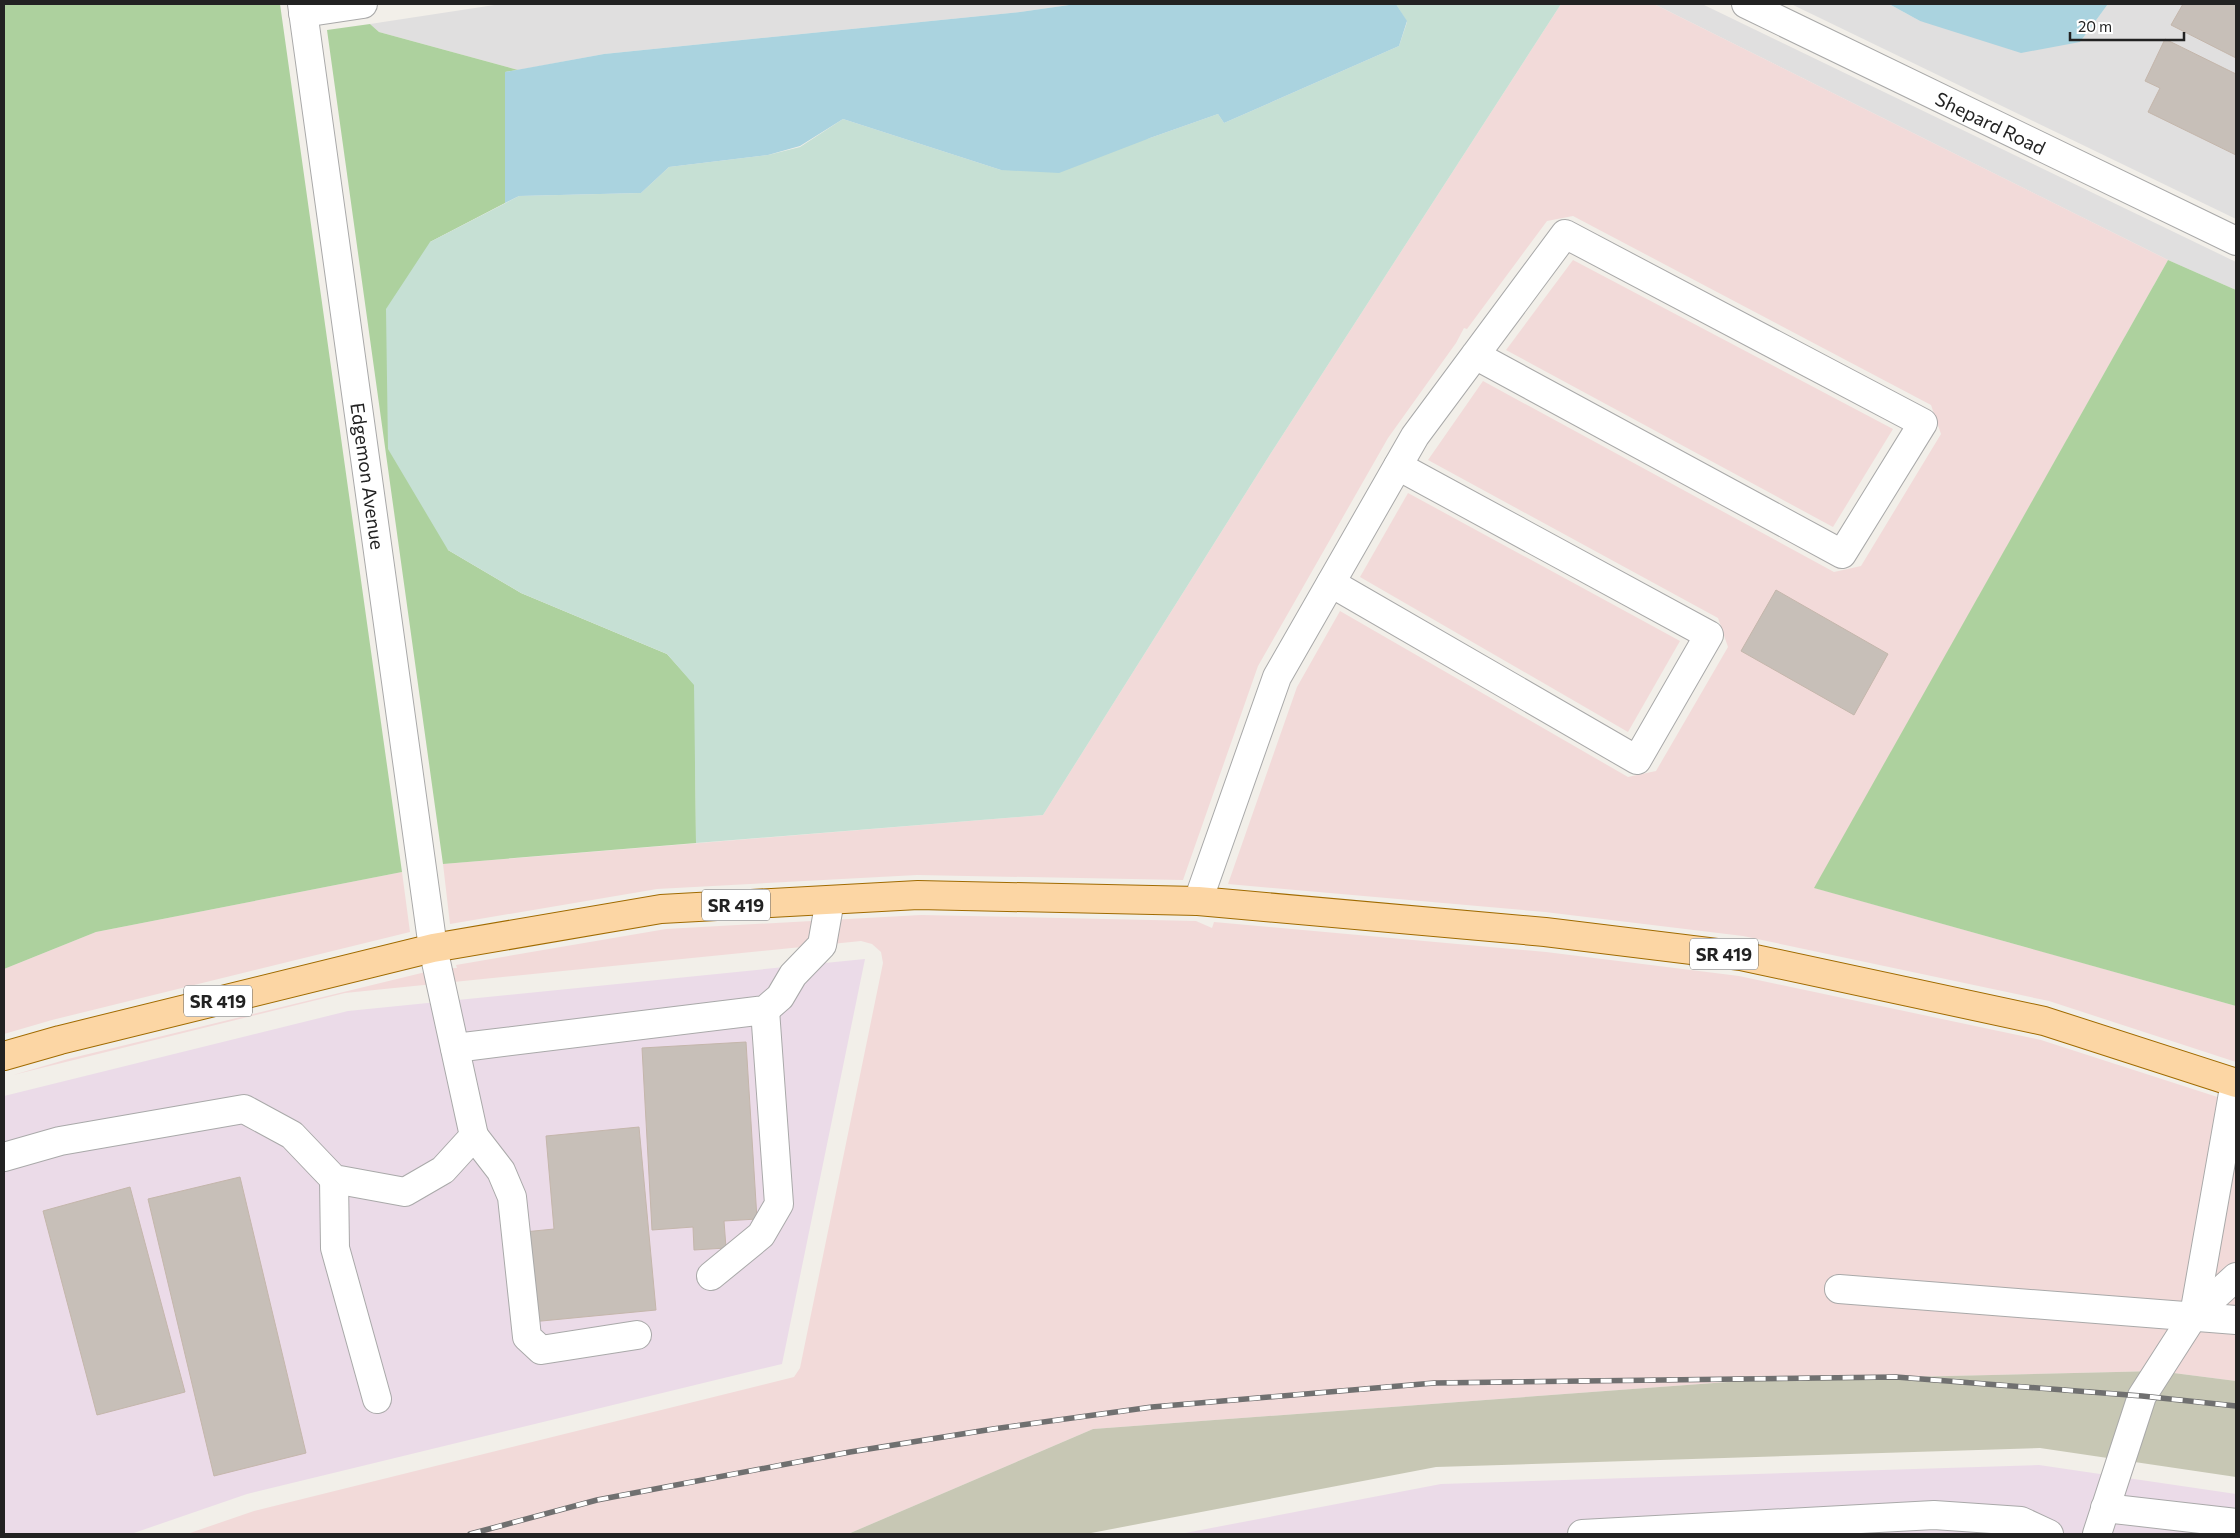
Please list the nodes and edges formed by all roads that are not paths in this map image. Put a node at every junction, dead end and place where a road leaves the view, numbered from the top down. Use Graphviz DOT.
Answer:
graph roads {
  1 [pos="363,4"];
  2 [pos="1746,4"];
  3 [pos="303,8"];
  4 [pos="2236,241"];
  5 [pos="1475,355"];
  6 [pos="1398,466"];
  7 [pos="1331,583"];
  8 [pos="830,900"];
  9 [pos="1198,901"];
  10 [pos="433,948"];
  11 [pos="765,1010"];
  12 [pos="455,1048"];
  13 [pos="4,1056"];
  14 [pos="2236,1083"];
  15 [pos="474,1136"];
  16 [pos="4,1157"];
  17 [pos="334,1179"];
  18 [pos="711,1276"];
  19 [pos="2236,1278"];
  20 [pos="1838,1289"];
  21 [pos="2194,1315"];
  22 [pos="2236,1320"];
  23 [pos="637,1335"];
  24 [pos="377,1399"];
  25 [pos="2106,1508"];
  26 [pos="2236,1524"];
  27 [pos="1582,1534"];
  28 [pos="2049,1534"];
  29 [pos="2097,1534"];
  1 -- 3 [label="street"];
  2 -- 4 [label="street, Shepard Road"];
  3 -- 10 [label="street, Edgemon Avenue"];
  5 -- 5 [label="street"];
  5 -- 6 [label="street"];
  6 -- 7 [label="street"];
  6 -- 7 [label="street"];
  7 -- 9 [label="street"];
  8 -- 9 [label="main road, SR 419"];
  8 -- 10 [label="main road, SR 419"];
  8 -- 11 [label="street"];
  9 -- 14 [label="main road, SR 419"];
  10 -- 12 [label="street, Edgemon Avenue"];
  10 -- 13 [label="main road, SR 419"];
  11 -- 12 [label="street"];
  11 -- 18 [label="street"];
  12 -- 15 [label="street, Edgemon Avenue"];
  14 -- 21 [label="street"];
  15 -- 17 [label="street"];
  15 -- 23 [label="street"];
  16 -- 17 [label="street"];
  17 -- 24 [label="street"];
  19 -- 21 [label="street"];
  20 -- 21 [label="street"];
  21 -- 22 [label="street"];
  21 -- 25 [label="street"];
  25 -- 26 [label="street"];
  25 -- 29 [label="street"];
  27 -- 28 [label="street"];
}
